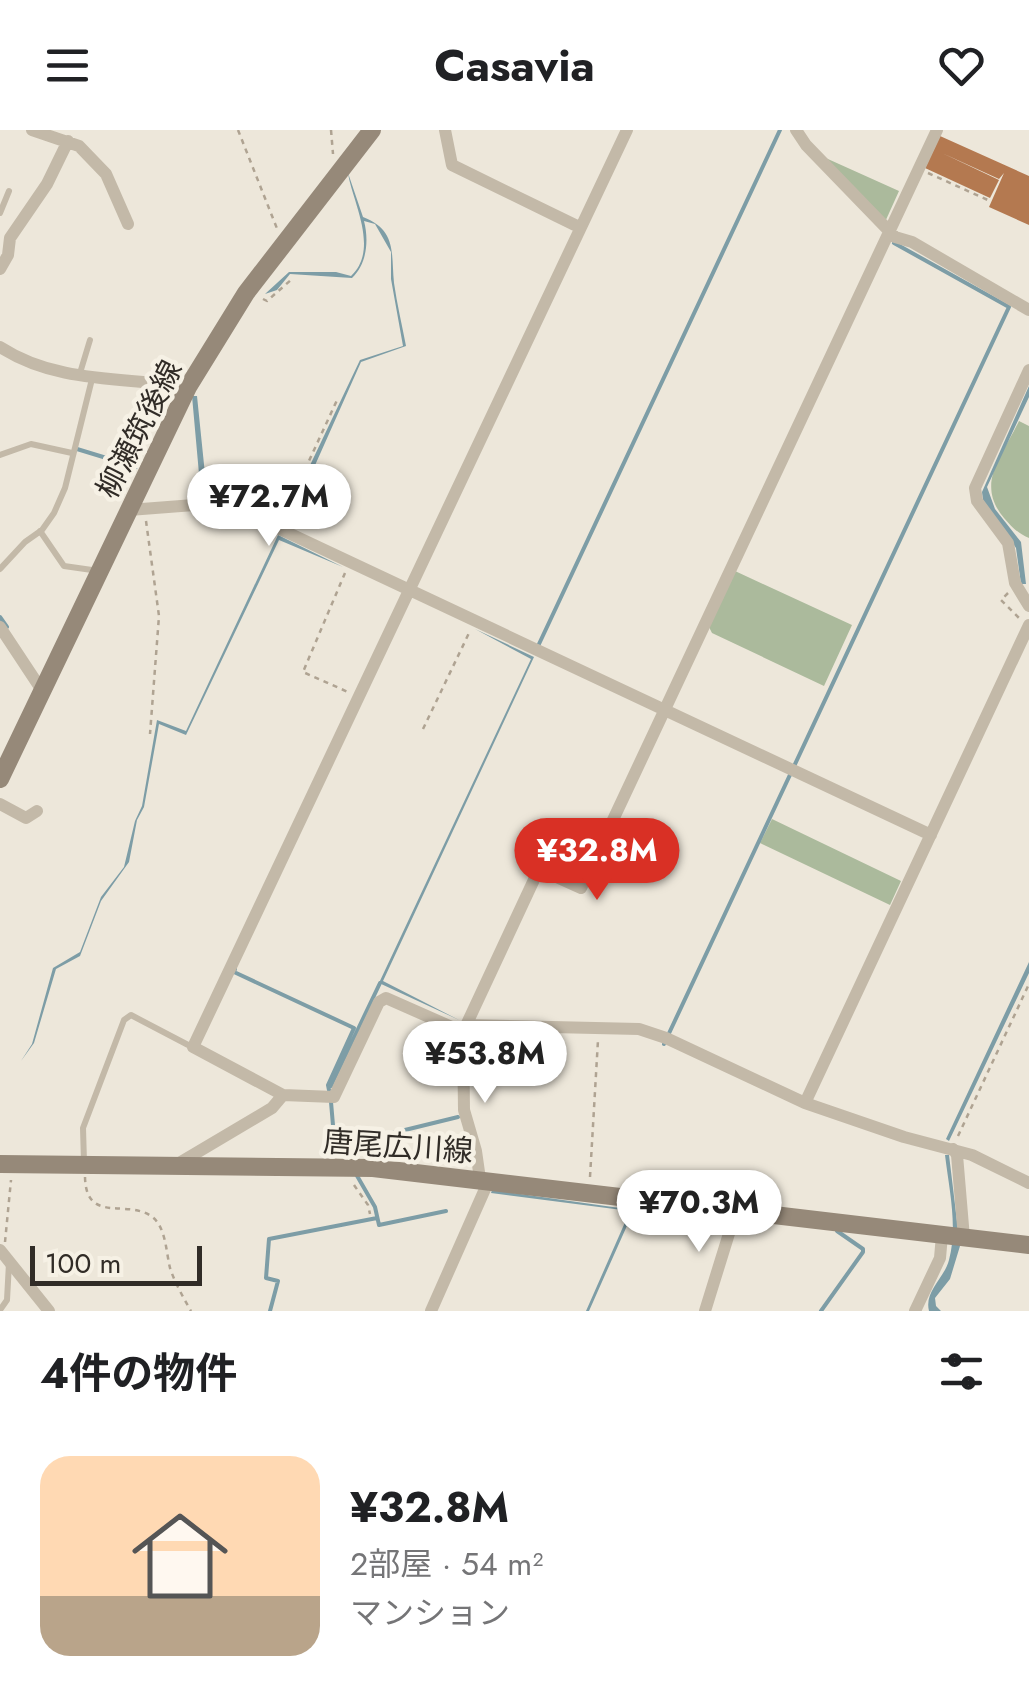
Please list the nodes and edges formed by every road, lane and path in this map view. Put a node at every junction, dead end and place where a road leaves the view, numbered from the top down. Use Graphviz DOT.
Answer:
graph roads {
  1 [pos="32,130"];
  2 [pos="238,130"];
  3 [pos="331,130"];
  4 [pos="372,130"];
  5 [pos="444,130"];
  6 [pos="627,130"];
  7 [pos="796,130"];
  8 [pos="938,130"];
  9 [pos="68,141"];
  10 [pos="919,169"];
  11 [pos="339,174"];
  12 [pos="9,191"];
  13 [pos="990,201"];
  14 [pos="0,214"];
  15 [pos="127,225"];
  16 [pos="579,227"];
  17 [pos="889,231"];
  18 [pos="5,234"];
  19 [pos="284,244"];
  20 [pos="0,269"];
  21 [pos="292,279"];
  22 [pos="250,287"];
  23 [pos="1029,310"];
  24 [pos="90,340"];
  25 [pos="0,347"];
  26 [pos="1029,370"];
  27 [pos="86,378"];
  28 [pos="188,387"];
  29 [pos="338,398"];
  30 [pos="72,453"];
  31 [pos="0,455"];
  32 [pos="137,510"];
  33 [pos="277,529"];
  34 [pos="40,531"];
  35 [pos="350,562"];
  36 [pos="0,569"];
  37 [pos="100,572"];
  38 [pos="1015,584"];
  39 [pos="409,590"];
  40 [pos="1029,606"];
  41 [pos="475,620"];
  42 [pos="1028,626"];
  43 [pos="0,627"];
  44 [pos="43,692"];
  45 [pos="359,696"];
  46 [pos="666,710"];
  47 [pos="423,729"];
  48 [pos="150,734"];
  49 [pos="0,778"];
  50 [pos="0,804"];
  51 [pos="37,811"];
  52 [pos="930,835"];
  53 [pos="1029,984"];
  54 [pos="465,1028"];
  55 [pos="599,1028"];
  56 [pos="194,1048"];
  57 [pos="283,1095"];
  58 [pos="805,1103"];
  59 [pos="953,1149"];
  60 [pos="6,1164"];
  61 [pos="176,1165"];
  62 [pos="84,1166"];
  63 [pos="342,1167"];
  64 [pos="484,1179"];
  65 [pos="1029,1182"];
  66 [pos="589,1192"];
  67 [pos="736,1211"];
  68 [pos="370,1214"];
  69 [pos="954,1237"];
  70 [pos="1029,1245"];
  71 [pos="4,1256"];
  72 [pos="0,1310"];
  73 [pos="49,1311"];
  74 [pos="191,1311"];
  75 [pos="430,1311"];
  76 [pos="706,1311"];
  77 [pos="916,1311"];
  1 -- 9 [label="street"];
  2 -- 19 [label="path"];
  3 -- 11 [label="path"];
  4 -- 11 [label="main road, 柳瀬筑後線"];
  5 -- 16 [label="street"];
  6 -- 16 [label="street"];
  7 -- 17 [label="street"];
  8 -- 10 [label="street"];
  9 -- 15 [label="street"];
  9 -- 18 [label="street"];
  10 -- 13 [label="path"];
  10 -- 17 [label="street"];
  11 -- 19 [label="main road, 柳瀬筑後線"];
  12 -- 14 [label="lane"];
  16 -- 39 [label="street"];
  17 -- 23 [label="street"];
  17 -- 46 [label="street"];
  18 -- 20 [label="street"];
  19 -- 22 [label="main road, 柳瀬筑後線"];
  21 -- 22 [label="path"];
  22 -- 28 [label="main road, 柳瀬筑後線"];
  24 -- 27 [label="lane"];
  25 -- 27 [label="street"];
  26 -- 38 [label="street"];
  27 -- 28 [label="street"];
  27 -- 30 [label="lane"];
  28 -- 32 [label="main road, 柳瀬筑後線"];
  29 -- 33 [label="path"];
  30 -- 31 [label="lane"];
  30 -- 34 [label="lane"];
  32 -- 33 [label="street"];
  32 -- 37 [label="main road, 柳瀬筑後線"];
  32 -- 48 [label="path"];
  33 -- 35 [label="street"];
  34 -- 36 [label="lane"];
  34 -- 37 [label="lane"];
  35 -- 39 [label="street"];
  35 -- 45 [label="path"];
  37 -- 44 [label="main road, 柳瀬筑後線"];
  38 -- 40 [label="street"];
  38 -- 42 [label="path"];
  39 -- 41 [label="street"];
  39 -- 45 [label="street"];
  41 -- 46 [label="street"];
  41 -- 47 [label="path"];
  42 -- 52 [label="street"];
  43 -- 44 [label="street"];
  44 -- 49 [label="main road, 柳瀬筑後線"];
  45 -- 56 [label="street"];
  46 -- 52 [label="street"];
  46 -- 54 [label="street"];
  50 -- 51 [label="street"];
  52 -- 58 [label="street"];
  53 -- 59 [label="path"];
  54 -- 55 [label="street"];
  54 -- 57 [label="street"];
  54 -- 64 [label="street"];
  55 -- 58 [label="street"];
  55 -- 66 [label="path"];
  56 -- 57 [label="street"];
  56 -- 62 [label="lane"];
  57 -- 61 [label="street"];
  58 -- 59 [label="street"];
  59 -- 65 [label="street"];
  59 -- 69 [label="street"];
  60 -- 62 [label="main road, 唐尾広川線"];
  60 -- 71 [label="path"];
  61 -- 62 [label="main road, 唐尾広川線"];
  61 -- 63 [label="main road, 唐尾広川線"];
  62 -- 74 [label="path"];
  63 -- 64 [label="main road, 唐尾広川線"];
  63 -- 68 [label="path"];
  64 -- 66 [label="main road, 唐尾広川線"];
  64 -- 75 [label="street"];
  66 -- 67 [label="main road, 唐尾広川線"];
  67 -- 69 [label="main road, 唐尾広川線"];
  67 -- 76 [label="street"];
  69 -- 70 [label="main road, 唐尾広川線"];
  69 -- 77 [label="street"];
  71 -- 72 [label="lane"];
  71 -- 73 [label="street"];
}
